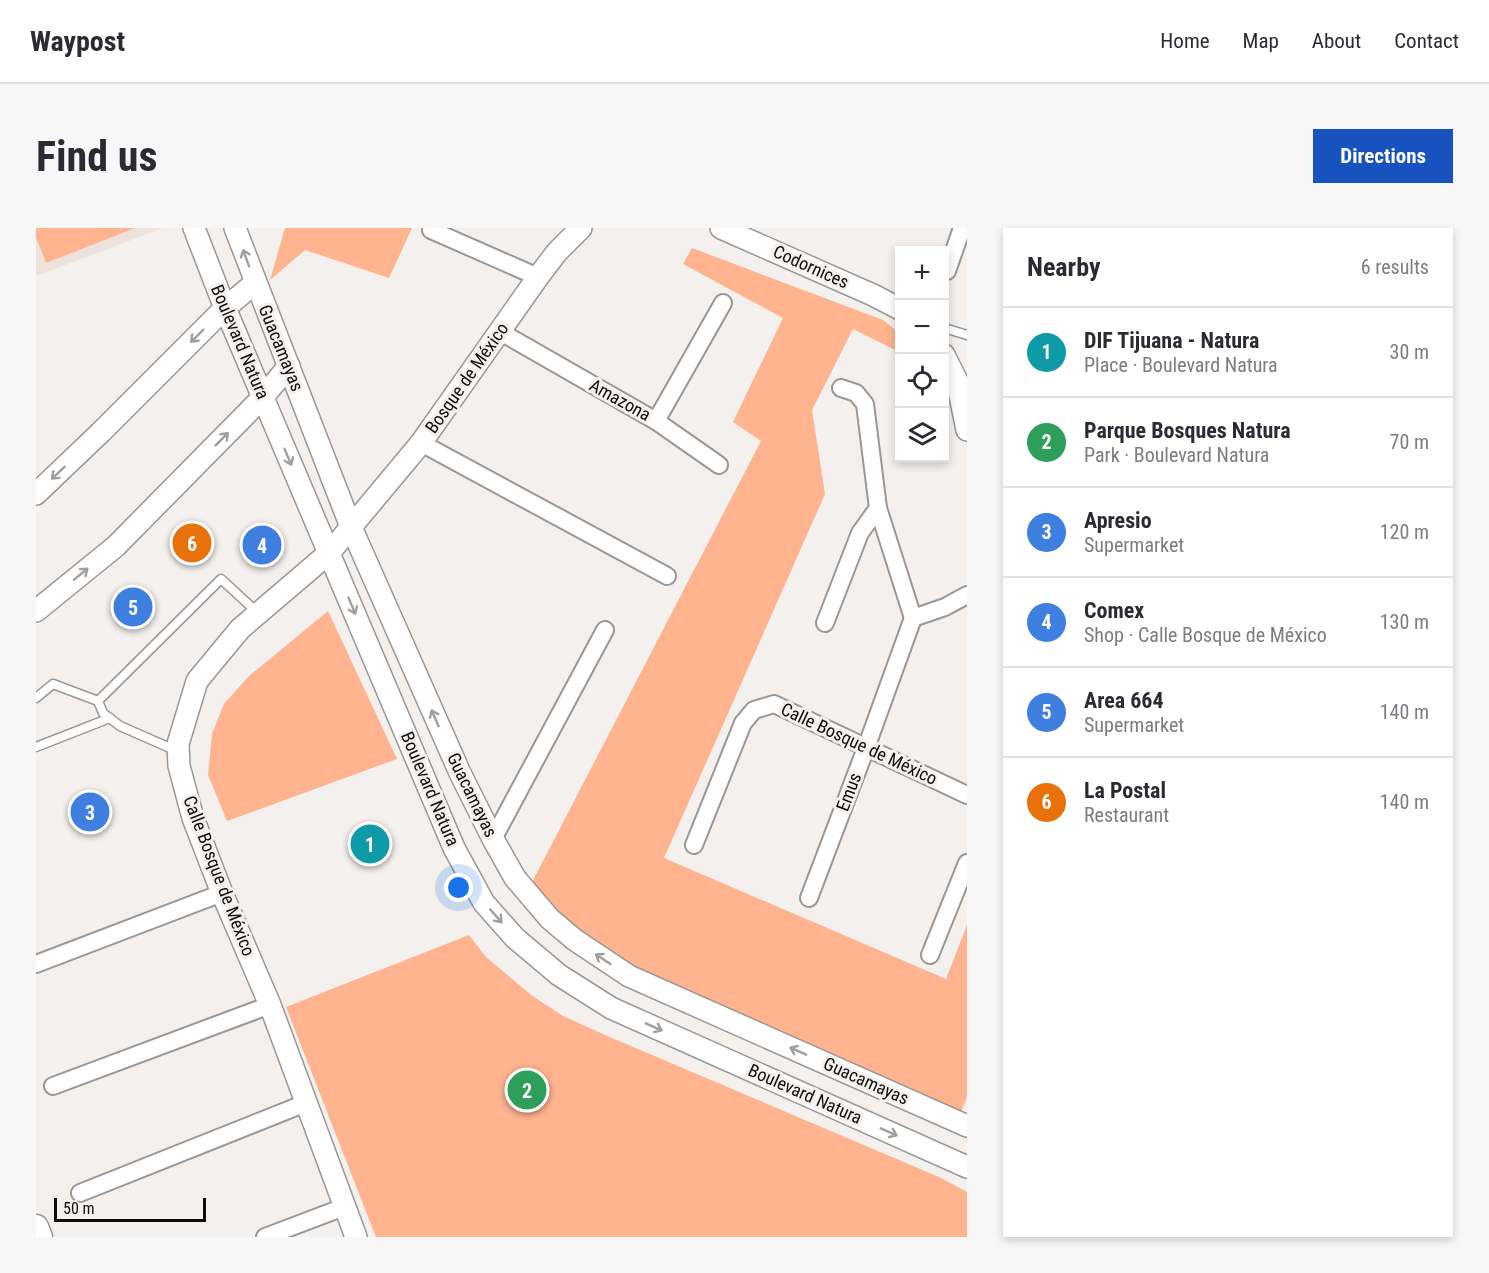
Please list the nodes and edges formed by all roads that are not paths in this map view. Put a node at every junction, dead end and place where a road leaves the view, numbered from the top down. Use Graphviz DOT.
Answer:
graph roads {
  1 [pos="194,228"];
  2 [pos="235,228"];
  3 [pos="581,228"];
  4 [pos="722,228"];
  5 [pos="962,228"];
  6 [pos="431,230"];
  7 [pos="949,265"];
  8 [pos="537,277"];
  9 [pos="255,283"];
  10 [pos="723,303"];
  11 [pos="895,306"];
  12 [pos="225,308"];
  13 [pos="949,329"];
  14 [pos="499,332"];
  15 [pos="967,334"];
  16 [pos="949,364"];
  17 [pos="289,366"];
  18 [pos="841,388"];
  19 [pos="262,398"];
  20 [pos="656,421"];
  21 [pos="967,430"];
  22 [pos="421,443"];
  23 [pos="719,465"];
  24 [pos="36,494"];
  25 [pos="878,508"];
  26 [pos="351,527"];
  27 [pos="329,553"];
  28 [pos="667,576"];
  29 [pos="967,595"];
  30 [pos="36,611"];
  31 [pos="258,614"];
  32 [pos="913,618"];
  33 [pos="825,623"];
  34 [pos="605,630"];
  35 [pos="36,698"];
  36 [pos="98,700"];
  37 [pos="110,718"];
  38 [pos="36,747"];
  39 [pos="866,748"];
  40 [pos="179,752"];
  41 [pos="967,795"];
  42 [pos="493,839"];
  43 [pos="694,845"];
  44 [pos="967,863"];
  45 [pos="222,893"];
  46 [pos="808,898"];
  47 [pos="930,954"];
  48 [pos="36,964"];
  49 [pos="270,1005"];
  50 [pos="53,1086"];
  51 [pos="306,1103"];
  52 [pos="967,1126"];
  53 [pos="967,1167"];
  54 [pos="80,1193"];
  55 [pos="344,1207"];
  56 [pos="36,1227"];
  57 [pos="40,1237"];
  58 [pos="265,1237"];
  59 [pos="356,1237"];
  1 -- 12 [label="street, Boulevard Natura"];
  9 -- 2 [label="street, Guacamayas, one-way"];
  3 -- 8 [label="street, Bosque de México"];
  4 -- 11 [label="street, Codornices"];
  5 -- 7 [label="street"];
  6 -- 8 [label="street"];
  8 -- 14 [label="street, Bosque de México"];
  9 -- 12 [label="street"];
  9 -- 17 [label="street, Guacamayas"];
  10 -- 20 [label="street, Amazona"];
  12 -- 19 [label="street, Boulevard Natura"];
  12 -- 24 [label="street, one-way"];
  13 -- 15 [label="lane"];
  14 -- 20 [label="street, Amazona"];
  14 -- 22 [label="street, Bosque de México"];
  16 -- 21 [label="street"];
  17 -- 19 [label="street"];
  17 -- 26 [label="street, Guacamayas"];
  18 -- 25 [label="street"];
  19 -- 27 [label="street, Boulevard Natura, one-way"];
  30 -- 19 [label="street, one-way"];
  20 -- 23 [label="street"];
  22 -- 26 [label="street, Bosque de México"];
  22 -- 28 [label="street"];
  25 -- 32 [label="street"];
  25 -- 33 [label="street"];
  26 -- 27 [label="street, Calle Bosque de México"];
  42 -- 26 [label="street, Guacamayas, one-way"];
  27 -- 31 [label="street, Calle Bosque de México"];
  27 -- 53 [label="street, Boulevard Natura, one-way"];
  29 -- 32 [label="street"];
  31 -- 36 [label="lane"];
  31 -- 40 [label="street, Calle Bosque de México"];
  32 -- 39 [label="street, Emus"];
  34 -- 42 [label="street"];
  35 -- 36 [label="lane"];
  36 -- 37 [label="lane"];
  37 -- 38 [label="lane"];
  37 -- 40 [label="lane"];
  39 -- 41 [label="street, Calle Bosque de México"];
  39 -- 43 [label="street, Calle Bosque de México"];
  39 -- 46 [label="street, Emus"];
  40 -- 45 [label="street, Calle Bosque de México"];
  52 -- 42 [label="street, Guacamayas, one-way"];
  44 -- 47 [label="street"];
  45 -- 48 [label="street"];
  45 -- 49 [label="street, Calle Bosque de México"];
  49 -- 50 [label="street"];
  49 -- 51 [label="street, Calle Bosque de México"];
  51 -- 54 [label="street"];
  51 -- 55 [label="street, Calle Bosque de México"];
  55 -- 58 [label="street"];
  55 -- 59 [label="street, Calle Bosque de México"];
  56 -- 57 [label="main road"];
}
